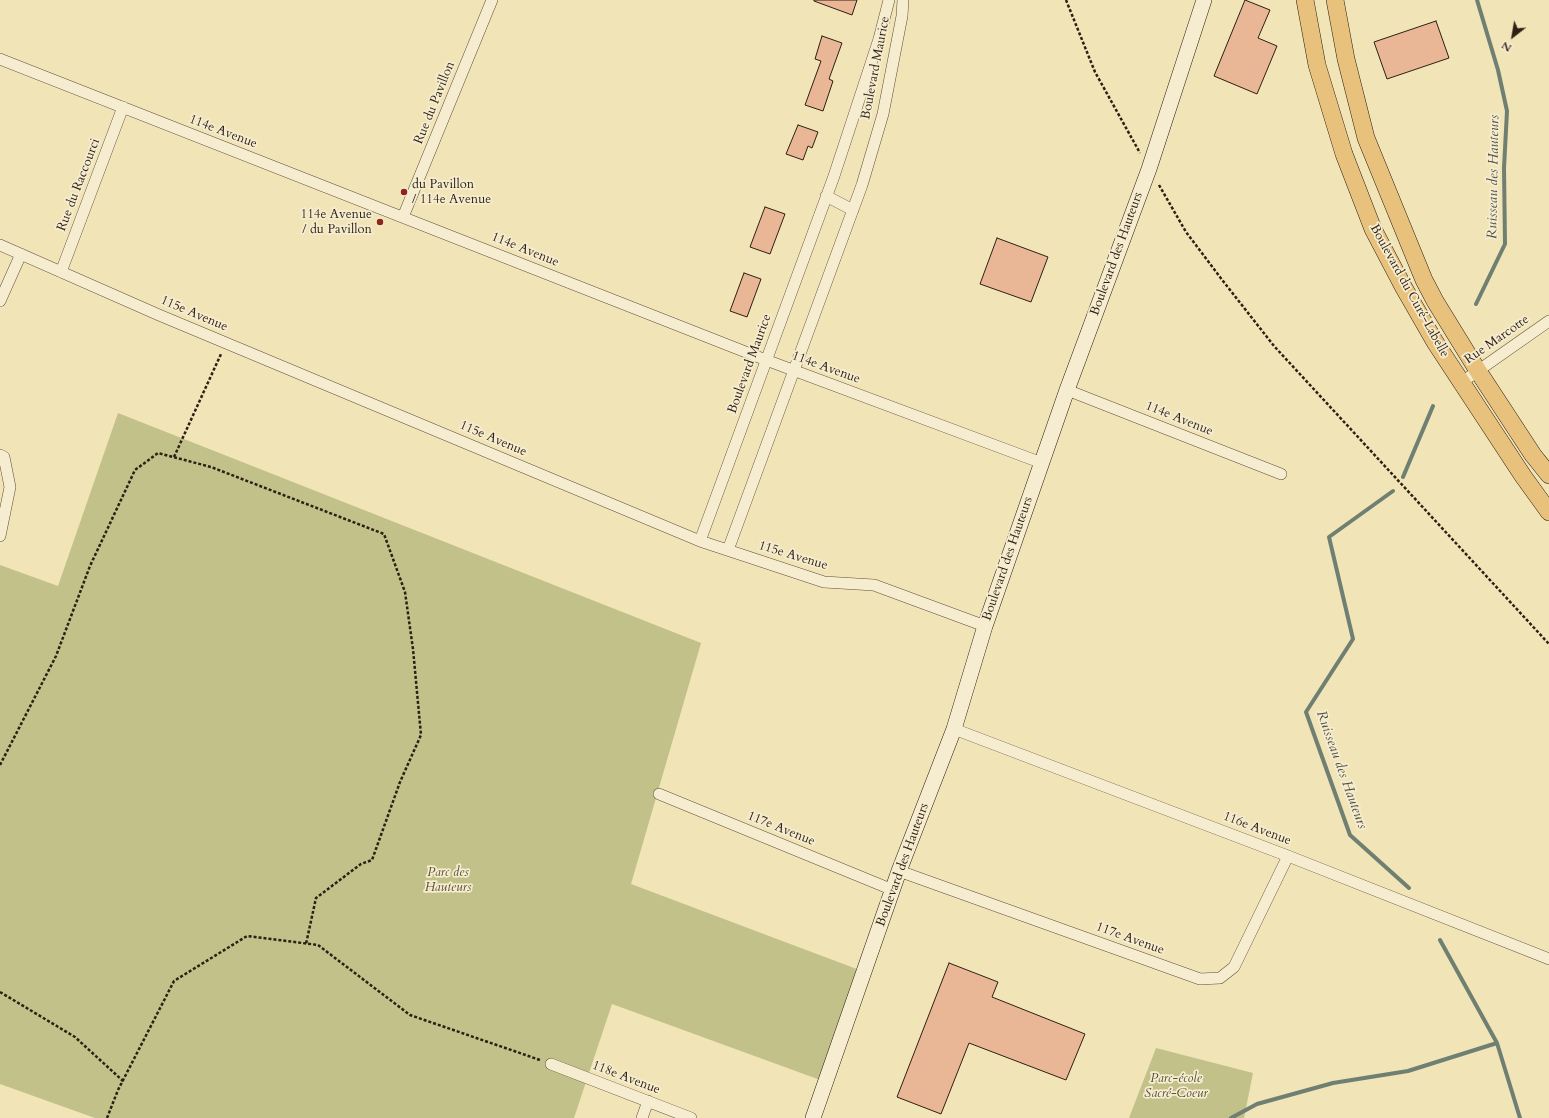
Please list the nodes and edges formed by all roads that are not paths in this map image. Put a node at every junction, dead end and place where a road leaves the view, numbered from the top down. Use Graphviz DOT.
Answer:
graph roads {
  1 [pos="492,0"];
  2 [pos="889,0"];
  3 [pos="903,0"];
  4 [pos="1204,0"];
  5 [pos="1304,0"];
  6 [pos="1335,0"];
  7 [pos="0,58"];
  8 [pos="123,107"];
  9 [pos="826,196"];
  10 [pos="853,210"];
  11 [pos="403,217"];
  12 [pos="0,245"];
  13 [pos="21,254"];
  14 [pos="61,272"];
  15 [pos="0,301"];
  16 [pos="1549,321"];
  17 [pos="766,360"];
  18 [pos="794,371"];
  19 [pos="1478,371"];
  20 [pos="1462,382"];
  21 [pos="1067,390"];
  22 [pos="0,455"];
  23 [pos="1042,463"];
  24 [pos="1281,474"];
  25 [pos="1549,476"];
  26 [pos="1549,512"];
  27 [pos="0,536"];
  28 [pos="700,541"];
  29 [pos="728,550"];
  30 [pos="984,626"];
  31 [pos="954,729"];
  32 [pos="659,794"];
  33 [pos="1288,856"];
  34 [pos="899,871"];
  35 [pos="893,890"];
  36 [pos="1549,959"];
  37 [pos="551,1064"];
  38 [pos="648,1101"];
  39 [pos="642,1118"];
  40 [pos="691,1118"];
  41 [pos="813,1118"];
  1 -- 11 [label="street, Rue du Pavillon"];
  2 -- 9 [label="street, Boulevard Maurice"];
  3 -- 10 [label="street, Boulevard Maurice"];
  4 -- 21 [label="main road, Boulevard des Hauteurs"];
  5 -- 20 [label="main road, Boulevard du Curé-Labelle"];
  6 -- 19 [label="main road, Boulevard du Curé-Labelle"];
  7 -- 8 [label="street, 114e Avenue"];
  8 -- 11 [label="street, 114e Avenue"];
  8 -- 14 [label="street, Rue du Raccourci"];
  9 -- 10 [label="street"];
  9 -- 17 [label="street, Boulevard Maurice"];
  10 -- 18 [label="street, Boulevard Maurice"];
  11 -- 17 [label="street, 114e Avenue"];
  12 -- 13 [label="street, 115e Avenue"];
  13 -- 14 [label="street, 115e Avenue"];
  13 -- 15 [label="street"];
  14 -- 28 [label="street, 115e Avenue"];
  16 -- 19 [label="street, Rue Marcotte"];
  17 -- 18 [label="street, 114e Avenue"];
  17 -- 28 [label="street, Boulevard Maurice"];
  18 -- 23 [label="street, 114e Avenue"];
  18 -- 29 [label="street, Boulevard Maurice"];
  19 -- 20 [label="street, Rue Marcotte"];
  19 -- 25 [label="main road, Boulevard du Curé-Labelle"];
  20 -- 26 [label="main road, Boulevard du Curé-Labelle"];
  21 -- 23 [label="main road, Boulevard des Hauteurs"];
  21 -- 24 [label="street, 114e Avenue"];
  22 -- 27 [label="street"];
  23 -- 30 [label="main road, Boulevard des Hauteurs"];
  28 -- 29 [label="street, 115e Avenue"];
  29 -- 30 [label="street, 115e Avenue"];
  30 -- 31 [label="main road, Boulevard des Hauteurs"];
  31 -- 33 [label="street, 116e Avenue"];
  31 -- 34 [label="main road, Boulevard des Hauteurs"];
  32 -- 35 [label="street, 117e Avenue"];
  33 -- 34 [label="street, 117e Avenue"];
  33 -- 36 [label="street, 116e Avenue"];
  34 -- 35 [label="main road, Boulevard des Hauteurs"];
  35 -- 41 [label="main road, Boulevard des Hauteurs"];
  37 -- 38 [label="street, 118e Avenue"];
  38 -- 39 [label="street"];
  38 -- 40 [label="street, 118e Avenue"];
}
